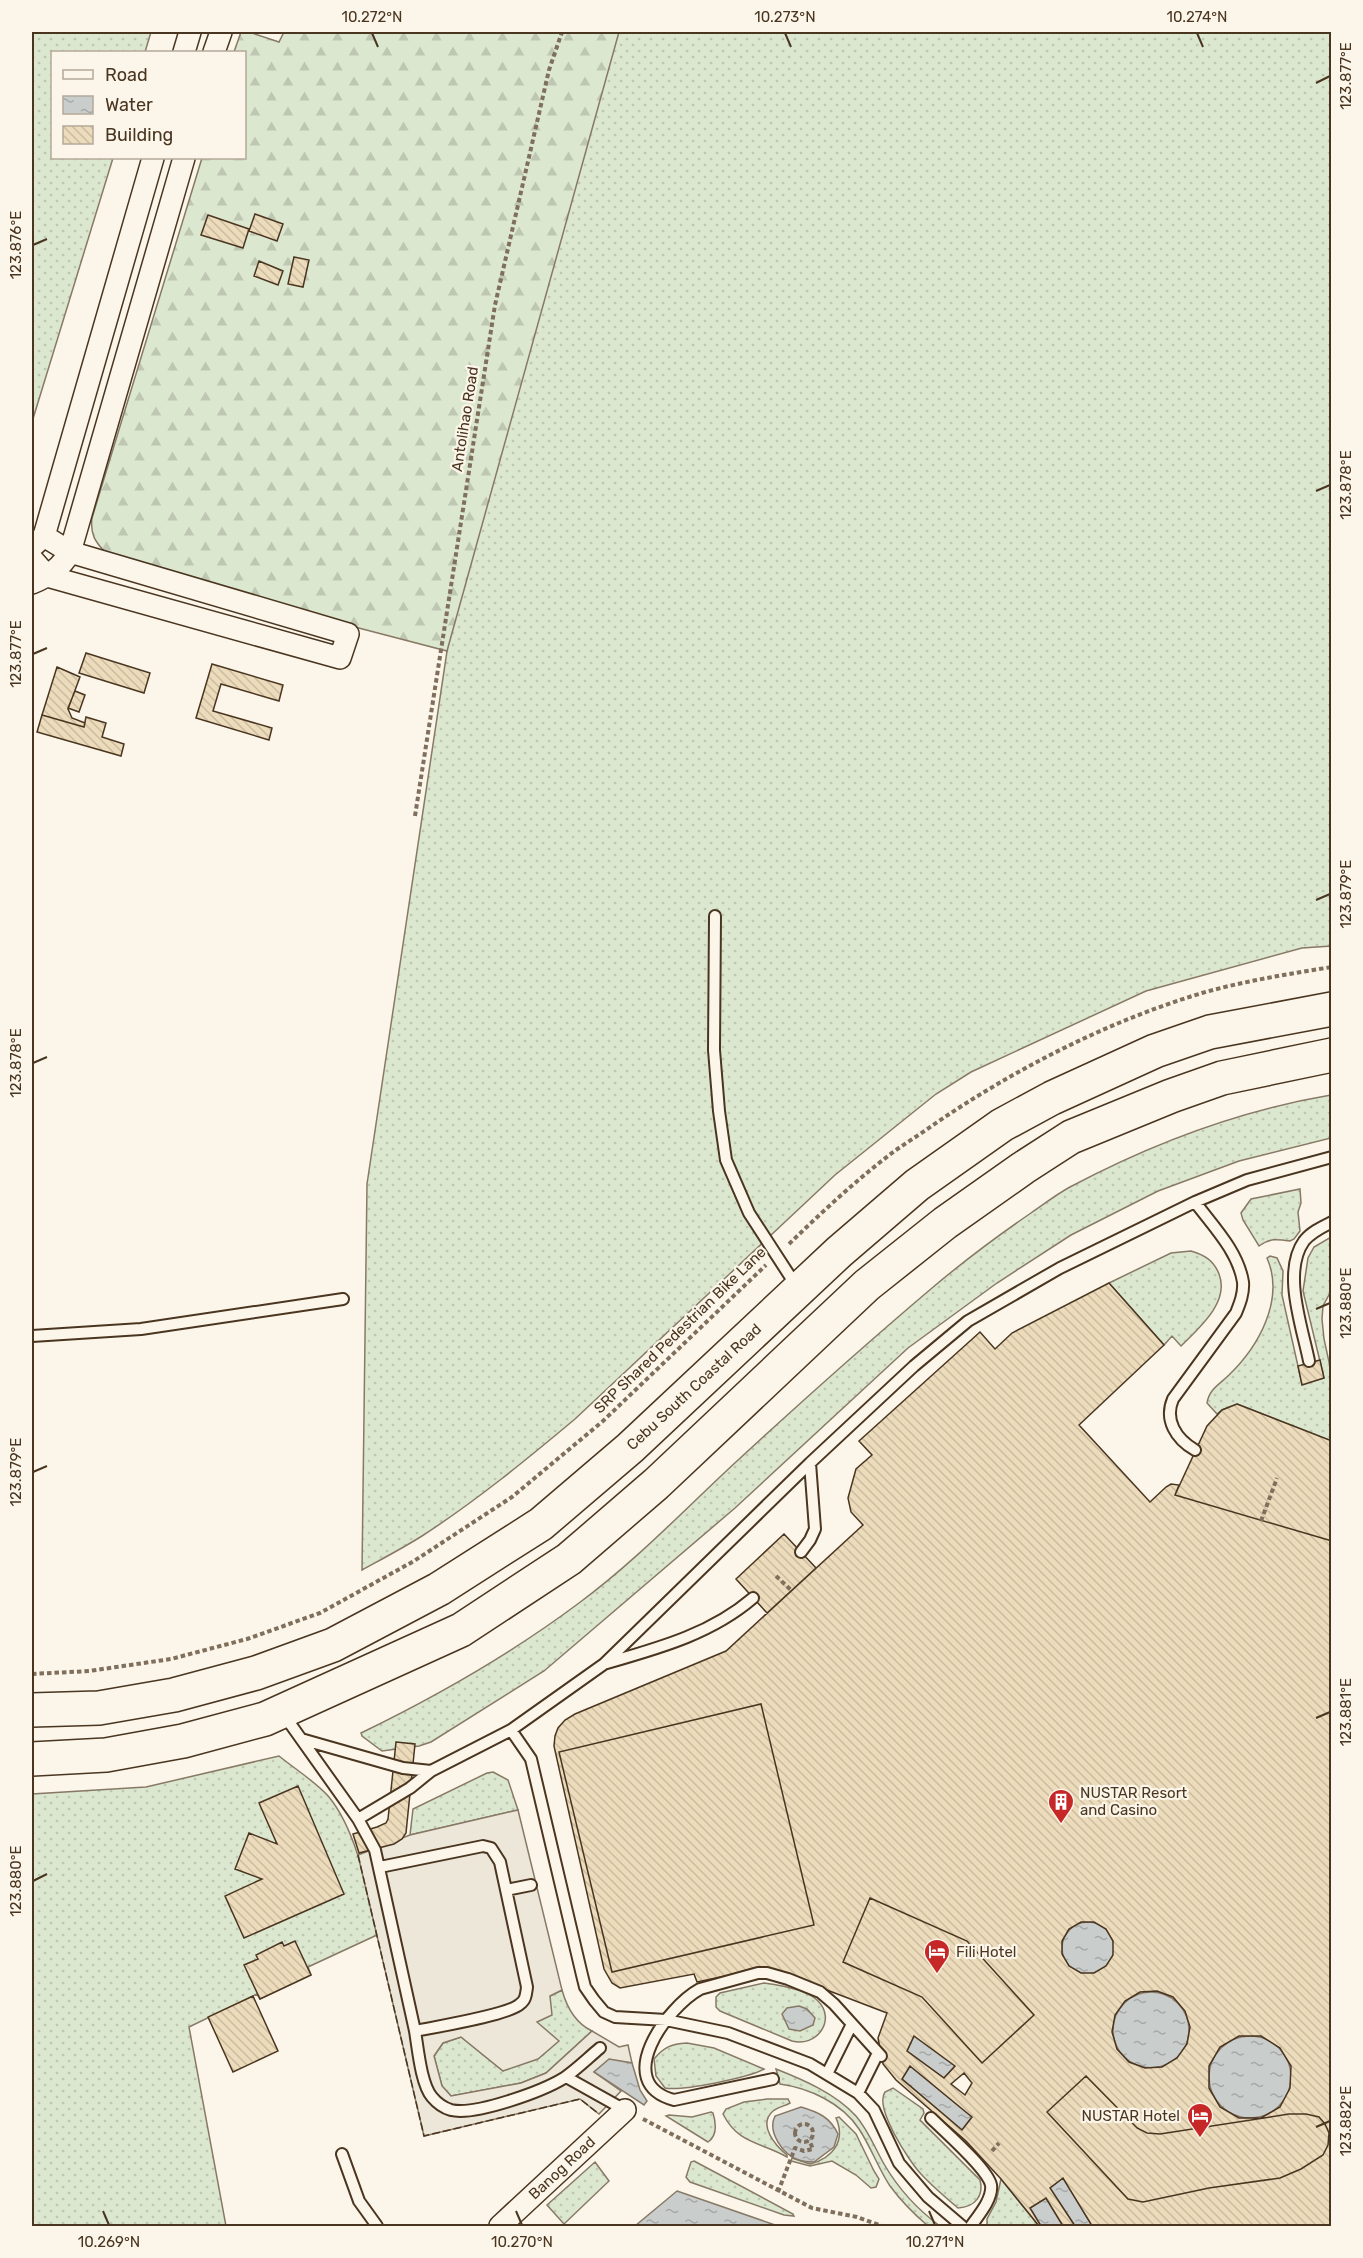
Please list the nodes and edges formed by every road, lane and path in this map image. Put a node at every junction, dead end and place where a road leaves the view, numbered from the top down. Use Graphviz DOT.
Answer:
graph roads {
  1 [pos="190,32"];
  2 [pos="220,32"];
  3 [pos="562,32"];
  4 [pos="184,51"];
  5 [pos="214,51"];
  6 [pos="153,159"];
  7 [pos="184,159"];
  8 [pos="38,542"];
  9 [pos="70,552"];
  10 [pos="32,559"];
  11 [pos="39,580"];
  12 [pos="415,816"];
  13 [pos="715,916"];
  14 [pos="1332,967"];
  15 [pos="1332,1009"];
  16 [pos="1332,1055"];
  17 [pos="1332,1156"];
  18 [pos="1194,1202"];
  19 [pos="1332,1222"];
  20 [pos="775,1256"];
  21 [pos="799,1290"];
  22 [pos="343,1299"];
  23 [pos="32,1336"];
  24 [pos="1309,1361"];
  25 [pos="1195,1450"];
  26 [pos="810,1462"];
  27 [pos="1277,1478"];
  28 [pos="1261,1521"];
  29 [pos="801,1552"];
  30 [pos="776,1575"];
  31 [pos="791,1590"];
  32 [pos="753,1598"];
  33 [pos="604,1664"];
  34 [pos="32,1674"];
  35 [pos="32,1710"];
  36 [pos="282,1712"];
  37 [pos="511,1730"];
  38 [pos="301,1739"];
  39 [pos="32,1759"];
  40 [pos="431,1772"];
  41 [pos="358,1819"];
  42 [pos="380,1867"];
  43 [pos="531,1885"];
  44 [pos="506,1890"];
  45 [pos="666,2020"];
  46 [pos="852,2024"];
  47 [pos="415,2031"];
  48 [pos="600,2048"];
  49 [pos="827,2074"];
  50 [pos="566,2077"];
  51 [pos="773,2079"];
  52 [pos="858,2093"];
  53 [pos="625,2110"];
  54 [pos="931,2118"];
  55 [pos="809,2140"];
  56 [pos="999,2143"];
  57 [pos="992,2151"];
  58 [pos="342,2154"];
  59 [pos="778,2192"];
  60 [pos="377,2226"];
  61 [pos="500,2226"];
  62 [pos="882,2226"];
  63 [pos="962,2226"];
  64 [pos="971,2226"];
  1 -- 4 [label="street"];
  2 -- 5 [label="street"];
  3 -- 12 [label="path, Antolihao Road"];
  6 -- 8 [label="street"];
  7 -- 9 [label="street"];
  8 -- 9 [label="street"];
  9 -- 11 [label="street"];
  9 -- 11 [label="street"];
  10 -- 11 [label="street"];
  13 -- 20 [label="lane"];
  14 -- 20 [label="path, SRP Shared Pedestrian Bike Lane"];
  15 -- 21 [label="highway, Cebu South Coastal Road"];
  16 -- 36 [label="highway"];
  17 -- 18 [label="lane"];
  18 -- 25 [label="lane"];
  18 -- 26 [label="lane"];
  19 -- 24 [label="lane"];
  20 -- 21 [label="lane"];
  20 -- 34 [label="path, SRP Shared Pedestrian Bike Lane"];
  21 -- 35 [label="highway, Cebu South Coastal Road"];
  22 -- 23 [label="lane"];
  26 -- 29 [label="lane"];
  26 -- 33 [label="lane"];
  27 -- 28 [label="path"];
  30 -- 31 [label="path"];
  32 -- 33 [label="lane"];
  33 -- 37 [label="lane"];
  36 -- 38 [label="lane"];
  36 -- 39 [label="highway"];
  37 -- 40 [label="lane"];
  37 -- 45 [label="lane"];
  38 -- 40 [label="lane"];
  38 -- 41 [label="lane"];
  40 -- 41 [label="lane"];
  41 -- 42 [label="lane"];
  42 -- 44 [label="lane"];
  42 -- 47 [label="lane"];
  43 -- 44 [label="lane"];
  44 -- 47 [label="lane"];
  45 -- 46 [label="lane"];
  45 -- 49 [label="lane"];
  45 -- 51 [label="lane"];
  46 -- 49 [label="lane"];
  46 -- 52 [label="lane"];
  47 -- 50 [label="lane"];
  48 -- 50 [label="lane"];
  49 -- 52 [label="lane"];
  50 -- 53 [label="lane"];
  52 -- 63 [label="lane"];
  53 -- 59 [label="path"];
  53 -- 61 [label="street, Banog Road"];
  54 -- 64 [label="lane"];
  55 -- 55 [label="path"];
  55 -- 59 [label="path"];
  56 -- 57 [label="path"];
  58 -- 60 [label="lane"];
  59 -- 62 [label="path"];
}
